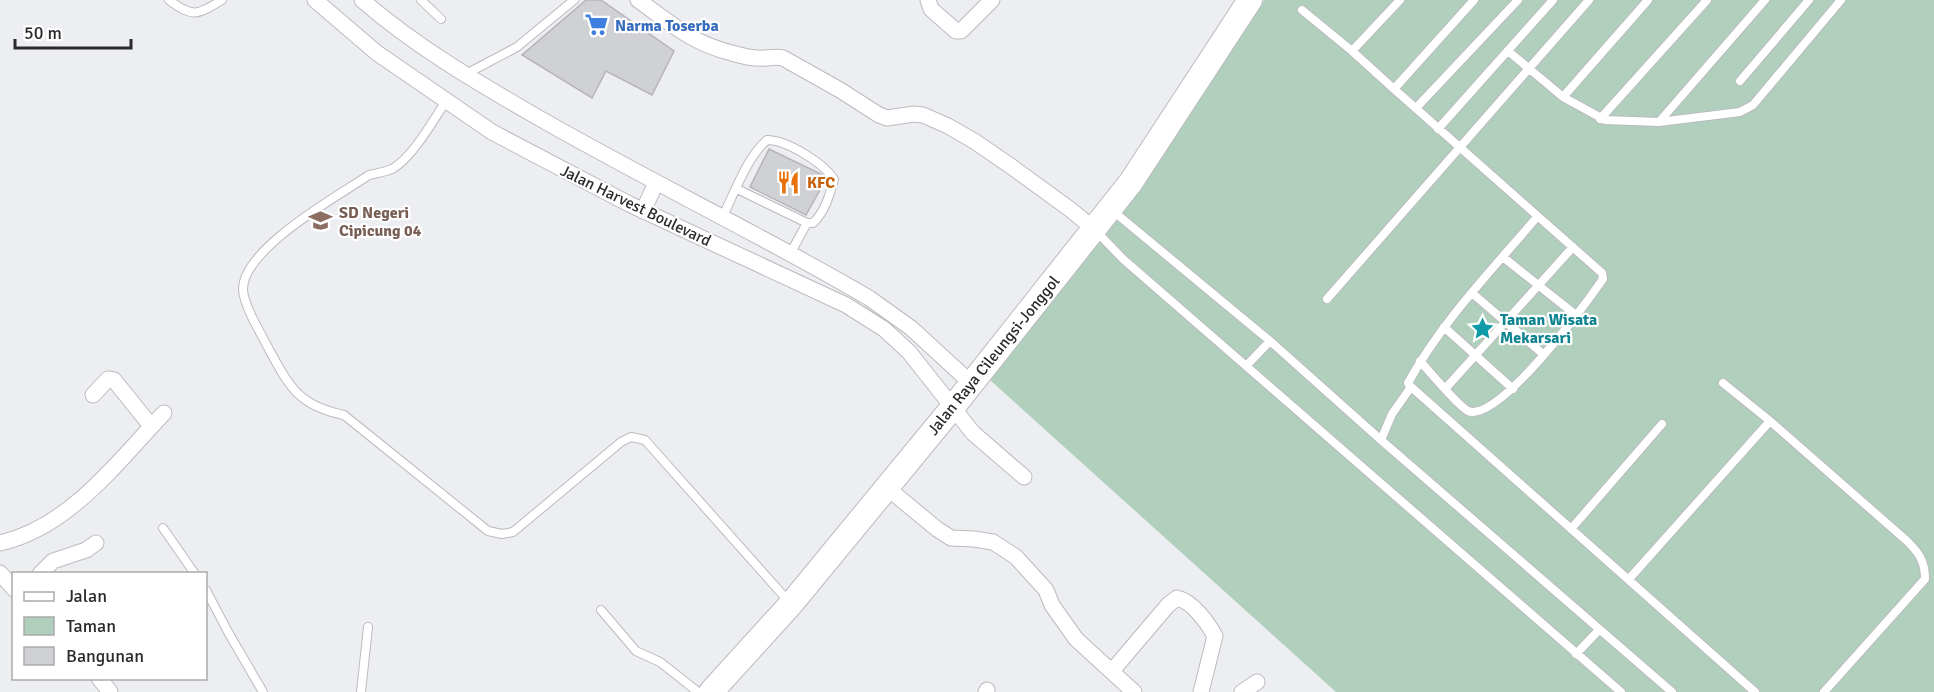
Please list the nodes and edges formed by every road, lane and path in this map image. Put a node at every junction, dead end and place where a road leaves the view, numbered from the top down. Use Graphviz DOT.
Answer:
graph roads {
  1 [pos="169,0"];
  2 [pos="222,0"];
  3 [pos="315,0"];
  4 [pos="362,0"];
  5 [pos="421,0"];
  6 [pos="574,0"];
  7 [pos="638,0"];
  8 [pos="928,0"];
  9 [pos="992,0"];
  10 [pos="1250,0"];
  11 [pos="1400,0"];
  12 [pos="1474,0"];
  13 [pos="1518,0"];
  14 [pos="1553,0"];
  15 [pos="1589,0"];
  16 [pos="1648,0"];
  17 [pos="1707,0"];
  18 [pos="1765,0"];
  19 [pos="1809,0"];
  20 [pos="1842,0"];
  21 [pos="1302,10"];
  22 [pos="441,18"];
  23 [pos="1352,51"];
  24 [pos="1508,51"];
  25 [pos="1529,69"];
  26 [pos="465,75"];
  27 [pos="1740,81"];
  28 [pos="1394,89"];
  29 [pos="1563,97"];
  30 [pos="446,101"];
  31 [pos="1416,108"];
  32 [pos="1600,119"];
  33 [pos="1659,122"];
  34 [pos="1438,129"];
  35 [pos="1460,147"];
  36 [pos="656,183"];
  37 [pos="737,189"];
  38 [pos="1110,208"];
  39 [pos="643,211"];
  40 [pos="1537,217"];
  41 [pos="722,218"];
  42 [pos="807,223"];
  43 [pos="1094,229"];
  44 [pos="1573,247"];
  45 [pos="790,255"];
  46 [pos="1503,257"];
  47 [pos="1537,286"];
  48 [pos="1472,293"];
  49 [pos="1327,299"];
  50 [pos="1576,316"];
  51 [pos="1504,321"];
  52 [pos="1444,327"];
  53 [pos="1270,341"];
  54 [pos="1543,354"];
  55 [pos="1474,355"];
  56 [pos="1420,361"];
  57 [pos="1247,365"];
  58 [pos="1723,383"];
  59 [pos="972,384"];
  60 [pos="1411,387"];
  61 [pos="1445,389"];
  62 [pos="1512,389"];
  63 [pos="93,395"];
  64 [pos="952,407"];
  65 [pos="164,413"];
  66 [pos="1770,421"];
  67 [pos="1662,424"];
  68 [pos="151,426"];
  69 [pos="1380,440"];
  70 [pos="1024,477"];
  71 [pos="886,487"];
  72 [pos="163,528"];
  73 [pos="1571,529"];
  74 [pos="0,543"];
  75 [pos="96,543"];
  76 [pos="41,572"];
  77 [pos="194,572"];
  78 [pos="0,573"];
  79 [pos="1629,579"];
  80 [pos="12,587"];
  81 [pos="207,592"];
  82 [pos="790,604"];
  83 [pos="601,610"];
  84 [pos="368,627"];
  85 [pos="1599,630"];
  86 [pos="1576,654"];
  87 [pos="1112,671"];
  88 [pos="101,680"];
  89 [pos="1257,682"];
  90 [pos="110,692"];
  91 [pos="263,692"];
  92 [pos="361,692"];
  93 [pos="698,692"];
  94 [pos="711,692"];
  95 [pos="1134,692"];
  96 [pos="1201,692"];
  97 [pos="1242,692"];
  98 [pos="1621,692"];
  99 [pos="1672,692"];
  100 [pos="1755,692"];
  101 [pos="1824,692"];
  1 -- 2 [label="lane"];
  3 -- 30 [label="street, Jalan Harvest Boulevard"];
  4 -- 26 [label="street, Jalan Harvest Boulevard"];
  5 -- 22 [label="lane"];
  6 -- 26 [label="lane"];
  7 -- 43 [label="street"];
  8 -- 9 [label="street"];
  10 -- 38 [label="main road, Jalan Raya Cileungsi-Jonggol"];
  11 -- 23 [label="lane"];
  12 -- 28 [label="lane"];
  13 -- 31 [label="lane"];
  14 -- 24 [label="lane"];
  15 -- 25 [label="lane"];
  16 -- 29 [label="lane"];
  17 -- 32 [label="lane"];
  18 -- 33 [label="lane"];
  19 -- 27 [label="lane"];
  20 -- 33 [label="lane"];
  21 -- 23 [label="lane"];
  23 -- 28 [label="lane"];
  24 -- 25 [label="lane"];
  24 -- 34 [label="lane"];
  25 -- 29 [label="lane"];
  25 -- 35 [label="lane"];
  26 -- 36 [label="street, Jalan Harvest Boulevard"];
  28 -- 31 [label="lane"];
  29 -- 32 [label="lane"];
  30 -- 39 [label="street, Jalan Harvest Boulevard"];
  30 -- 82 [label="lane"];
  31 -- 34 [label="lane"];
  32 -- 33 [label="lane"];
  34 -- 35 [label="lane"];
  35 -- 40 [label="lane"];
  35 -- 49 [label="lane"];
  36 -- 39 [label="street"];
  36 -- 41 [label="street, Jalan Harvest Boulevard"];
  37 -- 41 [label="lane"];
  37 -- 42 [label="lane"];
  37 -- 42 [label="lane"];
  38 -- 43 [label="main road, Jalan Raya Cileungsi-Jonggol"];
  38 -- 53 [label="lane"];
  39 -- 64 [label="street, Jalan Harvest Boulevard"];
  40 -- 44 [label="lane"];
  40 -- 46 [label="lane"];
  41 -- 45 [label="street, Jalan Harvest Boulevard"];
  42 -- 45 [label="lane"];
  43 -- 57 [label="lane"];
  43 -- 59 [label="main road, Jalan Raya Cileungsi-Jonggol"];
  44 -- 47 [label="lane"];
  44 -- 50 [label="lane"];
  45 -- 59 [label="street, Jalan Harvest Boulevard"];
  46 -- 47 [label="lane"];
  46 -- 48 [label="lane"];
  47 -- 50 [label="lane"];
  47 -- 51 [label="lane"];
  48 -- 51 [label="lane"];
  48 -- 52 [label="lane"];
  50 -- 54 [label="lane"];
  51 -- 54 [label="lane"];
  51 -- 55 [label="lane"];
  52 -- 55 [label="lane"];
  52 -- 56 [label="lane"];
  53 -- 57 [label="lane"];
  53 -- 69 [label="lane"];
  54 -- 62 [label="lane"];
  55 -- 61 [label="lane"];
  55 -- 62 [label="lane"];
  56 -- 60 [label="lane"];
  56 -- 61 [label="lane"];
  57 -- 86 [label="lane"];
  58 -- 66 [label="lane"];
  59 -- 64 [label="main road, Jalan Raya Cileungsi-Jonggol"];
  60 -- 69 [label="lane"];
  60 -- 73 [label="lane"];
  61 -- 62 [label="lane"];
  63 -- 68 [label="street"];
  64 -- 70 [label="street, Jalan Harvest Boulevard"];
  64 -- 71 [label="main road, Jalan Raya Cileungsi-Jonggol"];
  65 -- 68 [label="street"];
  66 -- 79 [label="lane"];
  66 -- 101 [label="lane"];
  67 -- 73 [label="lane"];
  68 -- 74 [label="street"];
  69 -- 85 [label="lane"];
  71 -- 82 [label="main road, Jalan Raya Cileungsi-Jonggol"];
  71 -- 87 [label="street"];
  72 -- 77 [label="lane"];
  73 -- 79 [label="lane"];
  75 -- 76 [label="street"];
  78 -- 80 [label="street"];
  79 -- 100 [label="lane"];
  81 -- 91 [label="lane"];
  82 -- 94 [label="main road, Jalan Raya Cileungsi-Jonggol"];
  83 -- 93 [label="lane"];
  84 -- 92 [label="lane"];
  85 -- 86 [label="lane"];
  85 -- 99 [label="lane"];
  86 -- 98 [label="lane"];
  87 -- 95 [label="street"];
  87 -- 96 [label="street"];
  88 -- 90 [label="street"];
  89 -- 97 [label="street"];
}
